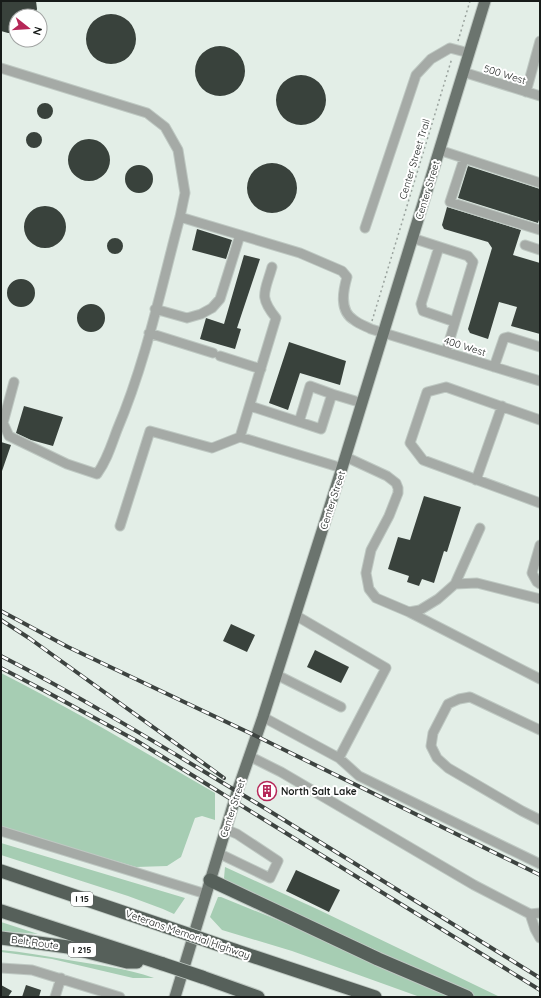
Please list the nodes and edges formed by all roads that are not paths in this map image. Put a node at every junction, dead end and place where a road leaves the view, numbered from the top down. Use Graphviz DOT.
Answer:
graph roads {
  1 [pos="485,1"];
  2 [pos="540,41"];
  3 [pos="469,53"];
  4 [pos="1,68"];
  5 [pos="463,72"];
  6 [pos="526,92"];
  7 [pos="540,96"];
  8 [pos="439,150"];
  9 [pos="464,159"];
  10 [pos="540,183"];
  11 [pos="180,217"];
  12 [pos="365,228"];
  13 [pos="540,230"];
  14 [pos="240,235"];
  15 [pos="412,238"];
  16 [pos="525,245"];
  17 [pos="439,247"];
  18 [pos="540,250"];
  19 [pos="272,267"];
  20 [pos="155,309"];
  21 [pos="455,322"];
  22 [pos="149,333"];
  23 [pos="383,333"];
  24 [pos="540,347"];
  25 [pos="446,352"];
  26 [pos="494,367"];
  27 [pos="261,369"];
  28 [pos="540,381"];
  29 [pos="14,382"];
  30 [pos="332,394"];
  31 [pos="362,403"];
  32 [pos="250,406"];
  33 [pos="502,406"];
  34 [pos="540,420"];
  35 [pos="299,422"];
  36 [pos="240,437"];
  37 [pos="346,457"];
  38 [pos="342,468"];
  39 [pos="476,480"];
  40 [pos="540,503"];
  41 [pos="120,526"];
  42 [pos="480,528"];
  43 [pos="540,545"];
  44 [pos="455,584"];
  45 [pos="540,584"];
  46 [pos="540,599"];
  47 [pos="410,612"];
  48 [pos="295,615"];
  49 [pos="277,675"];
  50 [pos="540,679"];
  51 [pos="341,707"];
  52 [pos="263,717"];
  53 [pos="540,730"];
  54 [pos="249,756"];
  55 [pos="339,758"];
  56 [pos="540,820"];
  57 [pos="225,829"];
  58 [pos="1,831"];
  59 [pos="218,853"];
  60 [pos="540,864"];
  61 [pos="1,871"];
  62 [pos="210,880"];
  63 [pos="206,894"];
  64 [pos="1,911"];
  65 [pos="540,913"];
  66 [pos="530,914"];
  67 [pos="1,938"];
  68 [pos="540,938"];
  69 [pos="163,964"];
  70 [pos="1,968"];
  71 [pos="61,978"];
  72 [pos="55,997"];
  73 [pos="120,997"];
  74 [pos="175,997"];
  75 [pos="258,997"];
  76 [pos="375,997"];
  77 [pos="467,997"];
  1 -- 3 [label="main road, Center Street"];
  2 -- 6 [label="street"];
  3 -- 5 [label="main road, Center Street"];
  3 -- 12 [label="street"];
  4 -- 11 [label="street"];
  5 -- 6 [label="street, 500 West"];
  5 -- 8 [label="main road, Center Street"];
  6 -- 7 [label="street, 500 West"];
  8 -- 9 [label="street"];
  8 -- 15 [label="main road, Center Street"];
  9 -- 10 [label="street"];
  9 -- 13 [label="street"];
  11 -- 14 [label="street"];
  11 -- 20 [label="street"];
  14 -- 20 [label="street"];
  14 -- 23 [label="street, 400 West"];
  15 -- 17 [label="street"];
  15 -- 23 [label="main road, Center Street"];
  16 -- 18 [label="street"];
  17 -- 21 [label="street"];
  17 -- 21 [label="street"];
  19 -- 27 [label="street"];
  20 -- 22 [label="street"];
  21 -- 25 [label="street"];
  22 -- 27 [label="street"];
  22 -- 29 [label="street"];
  23 -- 25 [label="street, 400 West"];
  23 -- 31 [label="main road, Center Street"];
  24 -- 26 [label="street"];
  25 -- 26 [label="street, 400 West"];
  26 -- 28 [label="street, 400 West"];
  27 -- 32 [label="street"];
  30 -- 31 [label="street"];
  30 -- 35 [label="street"];
  30 -- 35 [label="street"];
  31 -- 37 [label="main road, Center Street"];
  32 -- 35 [label="street"];
  32 -- 36 [label="street"];
  33 -- 34 [label="street"];
  33 -- 39 [label="street"];
  33 -- 39 [label="street"];
  36 -- 38 [label="street"];
  36 -- 41 [label="street"];
  37 -- 38 [label="main road, Center Street"];
  37 -- 47 [label="street"];
  38 -- 48 [label="main road, Center Street"];
  39 -- 40 [label="street"];
  42 -- 44 [label="street"];
  43 -- 45 [label="street"];
  44 -- 46 [label="street"];
  44 -- 47 [label="street"];
  47 -- 50 [label="street"];
  48 -- 49 [label="main road, Center Street"];
  48 -- 55 [label="street"];
  49 -- 51 [label="street"];
  49 -- 52 [label="main road, Center Street"];
  52 -- 54 [label="main road, Center Street"];
  52 -- 55 [label="street"];
  53 -- 56 [label="street"];
  54 -- 57 [label="main road, Center Street"];
  54 -- 66 [label="street"];
  55 -- 60 [label="street"];
  57 -- 59 [label="main road, Center Street"];
  57 -- 59 [label="street"];
  58 -- 63 [label="street"];
  59 -- 62 [label="main road, Center Street"];
  61 -- 76 [label="highway, Veterans Memorial Highway / I 15, bridge"];
  62 -- 63 [label="main road, Center Street"];
  62 -- 77 [label="highway"];
  63 -- 74 [label="main road, Center Street"];
  64 -- 69 [label="highway"];
  65 -- 66 [label="street"];
  66 -- 68 [label="street"];
  67 -- 69 [label="highway, Belt Route / I 215"];
  69 -- 75 [label="highway, bridge"];
  70 -- 71 [label="street"];
  71 -- 72 [label="street"];
  71 -- 73 [label="street"];
}
